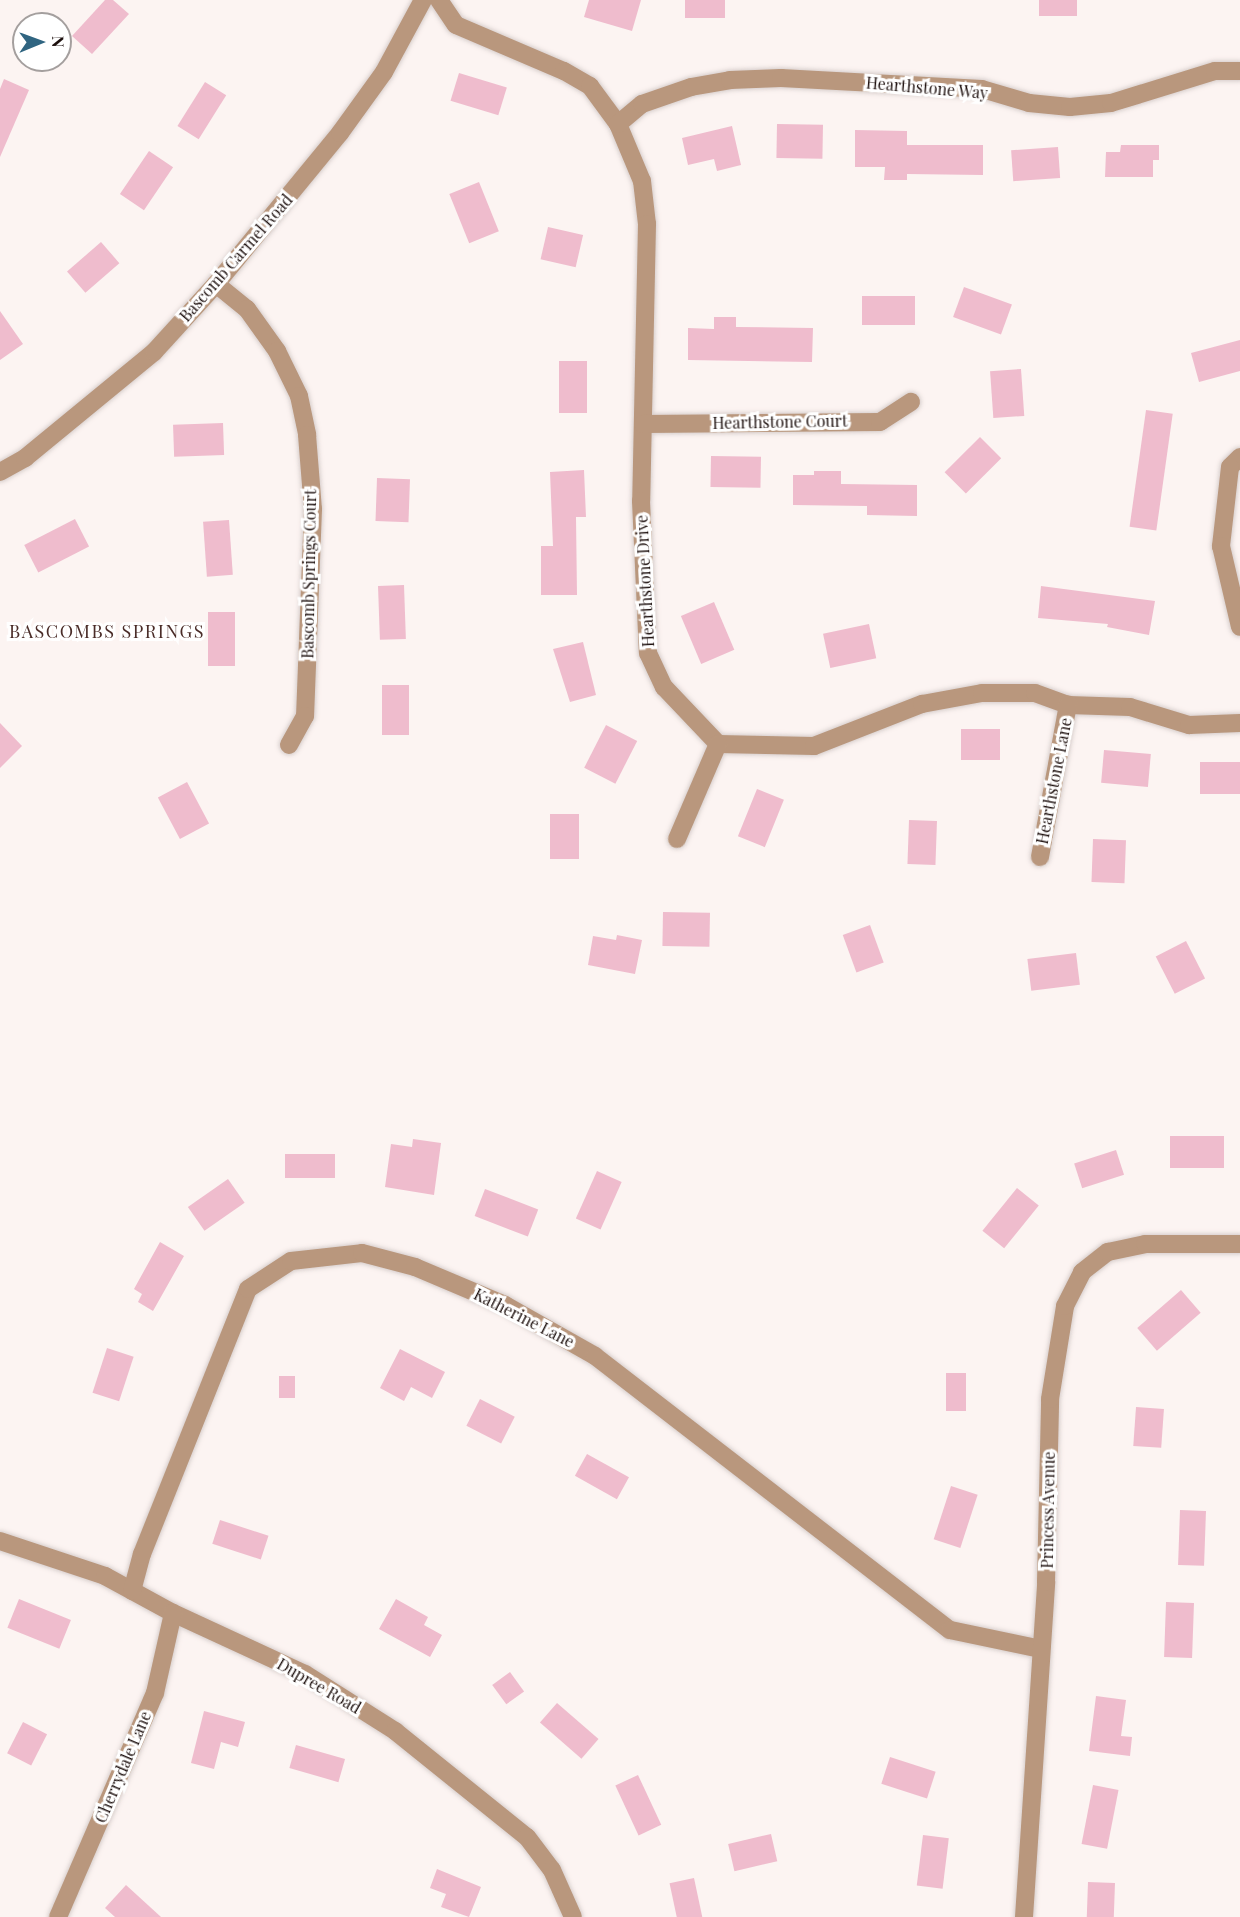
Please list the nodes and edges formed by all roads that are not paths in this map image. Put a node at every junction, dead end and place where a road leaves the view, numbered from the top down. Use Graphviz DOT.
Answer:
graph roads {
  1 [pos="423,0"];
  2 [pos="439,0"];
  3 [pos="1240,71"];
  4 [pos="618,124"];
  5 [pos="216,284"];
  6 [pos="911,402"];
  7 [pos="643,424"];
  8 [pos="1240,457"];
  9 [pos="0,472"];
  10 [pos="1240,627"];
  11 [pos="1068,705"];
  12 [pos="1240,723"];
  13 [pos="718,744"];
  14 [pos="289,745"];
  15 [pos="677,839"];
  16 [pos="1040,857"];
  17 [pos="1240,1245"];
  18 [pos="0,1541"];
  19 [pos="132,1591"];
  20 [pos="173,1613"];
  21 [pos="1041,1649"];
  22 [pos="58,1917"];
  23 [pos="573,1917"];
  24 [pos="1024,1917"];
  1 -- 5 [label="street, Bascomb Carmel Road"];
  2 -- 4 [label="street, Hearthstone Drive"];
  3 -- 4 [label="street, Hearthstone Way"];
  4 -- 7 [label="street, Hearthstone Drive"];
  5 -- 9 [label="street, Bascomb Carmel Road"];
  5 -- 14 [label="street, Bascomb Springs Court"];
  6 -- 7 [label="street, Hearthstone Court"];
  7 -- 13 [label="street, Hearthstone Drive"];
  8 -- 10 [label="street"];
  11 -- 12 [label="street"];
  11 -- 13 [label="street"];
  11 -- 16 [label="street, Hearthstone Lane"];
  13 -- 15 [label="street"];
  17 -- 21 [label="street, Princess Avenue"];
  18 -- 19 [label="street, Dupree Road"];
  19 -- 20 [label="street, Dupree Road"];
  19 -- 21 [label="street, Katherine Lane"];
  20 -- 22 [label="street, Cherrydale Lane"];
  20 -- 23 [label="street, Dupree Road"];
  21 -- 24 [label="street, Princess Avenue"];
}
